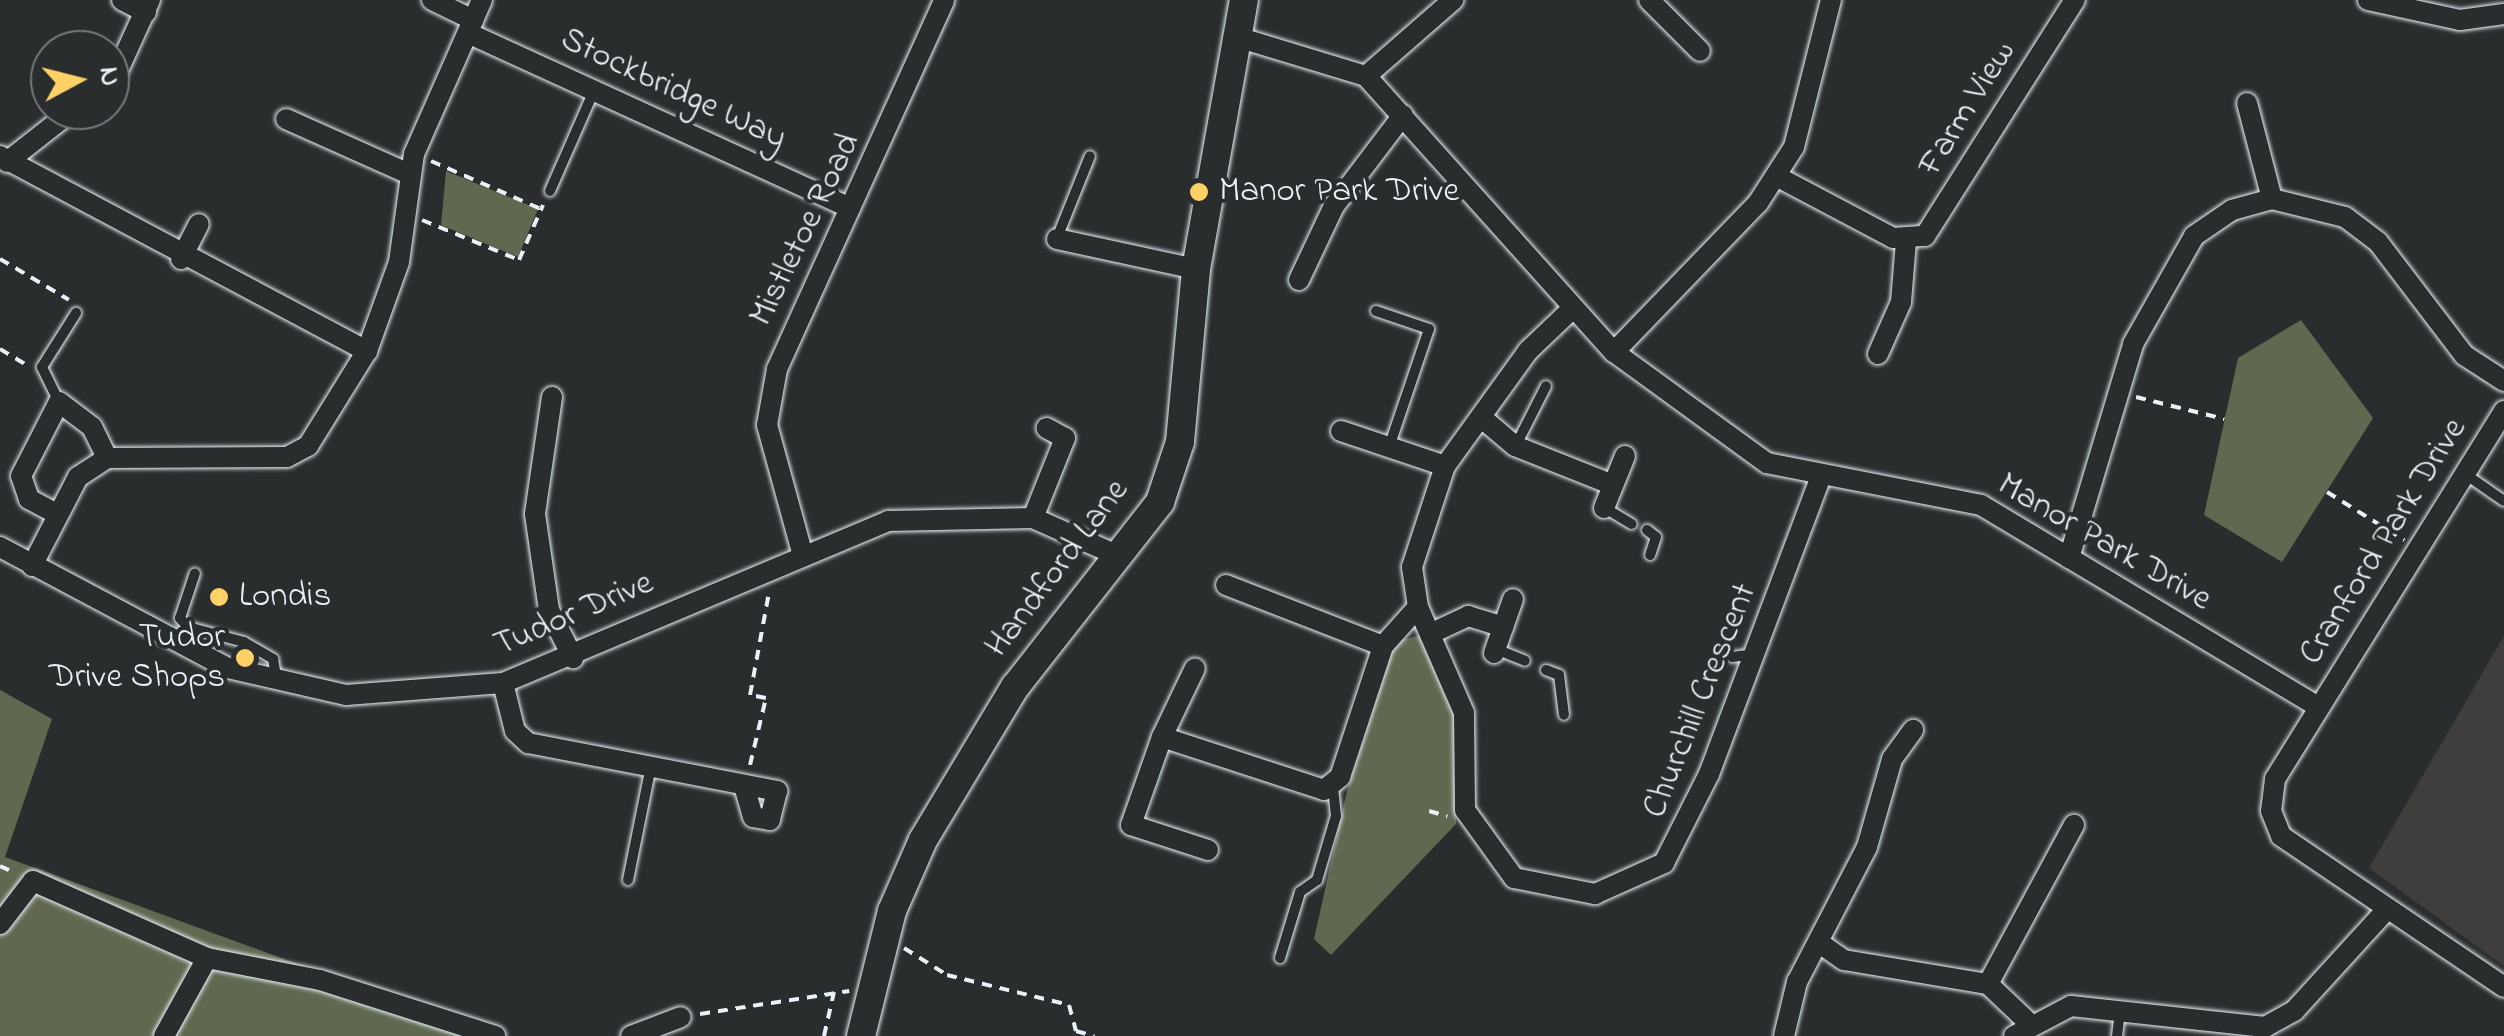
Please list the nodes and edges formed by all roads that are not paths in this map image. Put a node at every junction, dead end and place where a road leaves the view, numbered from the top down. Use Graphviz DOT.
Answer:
graph roads {
  1 [pos="122,0"];
  2 [pos="432,0"];
  3 [pos="482,0"];
  4 [pos="944,0"];
  5 [pos="1244,0"];
  6 [pos="1453,0"];
  7 [pos="1649,0"];
  8 [pos="1831,0"];
  9 [pos="2074,0"];
  10 [pos="2368,0"];
  11 [pos="148,6"];
  12 [pos="2504,14"];
  13 [pos="470,26"];
  14 [pos="1234,36"];
  15 [pos="130,45"];
  16 [pos="1700,51"];
  17 [pos="1366,76"];
  18 [pos="594,90"];
  19 [pos="2247,103"];
  20 [pos="1403,116"];
  21 [pos="286,120"];
  22 [pos="45,130"];
  23 [pos="1090,156"];
  24 [pos="4,159"];
  25 [pos="412,164"];
  26 [pos="1776,176"];
  27 [pos="550,191"];
  28 [pos="2272,199"];
  29 [pos="850,208"];
  30 [pos="200,224"];
  31 [pos="1057,239"];
  32 [pos="1906,240"];
  33 [pos="181,259"];
  34 [pos="1196,268"];
  35 [pos="1300,280"];
  36 [pos="1573,308"];
  37 [pos="1376,311"];
  38 [pos="76,313"];
  39 [pos="367,351"];
  40 [pos="1614,352"];
  41 [pos="1878,354"];
  42 [pos="2504,381"];
  43 [pos="1546,386"];
  44 [pos="552,397"];
  45 [pos="59,402"];
  46 [pos="2504,410"];
  47 [pos="1482,418"];
  48 [pos="1046,428"];
  49 [pos="1341,431"];
  50 [pos="1515,446"];
  51 [pos="1389,447"];
  52 [pos="1625,456"];
  53 [pos="107,458"];
  54 [pos="1444,466"];
  55 [pos="2464,473"];
  56 [pos="1821,476"];
  57 [pos="1613,486"];
  58 [pos="2504,501"];
  59 [pos="1604,508"];
  60 [pos="57,514"];
  61 [pos="1033,518"];
  62 [pos="1632,524"];
  63 [pos="1647,530"];
  64 [pos="0,547"];
  65 [pos="802,552"];
  66 [pos="1650,554"];
  67 [pos="1121,557"];
  68 [pos="2069,558"];
  69 [pos="32,566"];
  70 [pos="196,573"];
  71 [pos="1226,586"];
  72 [pos="1514,600"];
  73 [pos="1418,607"];
  74 [pos="1503,627"];
  75 [pos="188,628"];
  76 [pos="1434,632"];
  77 [pos="171,642"];
  78 [pos="1383,646"];
  79 [pos="1494,651"];
  80 [pos="1758,654"];
  81 [pos="1732,657"];
  82 [pos="573,658"];
  83 [pos="1525,661"];
  84 [pos="1195,668"];
  85 [pos="1546,670"];
  86 [pos="277,682"];
  87 [pos="503,683"];
  88 [pos="2319,708"];
  89 [pos="1564,715"];
  90 [pos="1913,730"];
  91 [pos="1162,737"];
  92 [pos="650,771"];
  93 [pos="1333,785"];
  94 [pos="744,789"];
  95 [pos="2074,825"];
  96 [pos="1208,850"];
  97 [pos="628,880"];
  98 [pos="2387,909"];
  99 [pos="0,924"];
  100 [pos="1818,942"];
  101 [pos="207,958"];
  102 [pos="1280,958"];
  103 [pos="1988,984"];
  104 [pos="2504,987"];
  105 [pos="2120,1012"];
  106 [pos="681,1017"];
  107 [pos="2020,1029"];
  108 [pos="164,1036"];
  109 [pos="495,1036"];
  110 [pos="631,1036"];
  111 [pos="861,1036"];
  112 [pos="1784,1036"];
  113 [pos="2117,1036"];
  1 -- 11 [label="street"];
  2 -- 13 [label="street, Stockbridge Way"];
  3 -- 13 [label="street"];
  4 -- 29 [label="street, Mistletoe Road"];
  5 -- 14 [label="street, Handford Lane"];
  6 -- 17 [label="street"];
  7 -- 16 [label="street"];
  8 -- 26 [label="street"];
  9 -- 32 [label="street, Farm View"];
  10 -- 12 [label="street"];
  11 -- 15 [label="street"];
  13 -- 18 [label="street, Stockbridge Way"];
  13 -- 25 [label="street"];
  14 -- 17 [label="street"];
  14 -- 34 [label="street, Handford Lane"];
  17 -- 20 [label="street, Manor Park Drive"];
  18 -- 27 [label="lane"];
  18 -- 29 [label="street, Stockbridge Way"];
  19 -- 28 [label="street"];
  20 -- 35 [label="street"];
  20 -- 36 [label="street, Manor Park Drive"];
  21 -- 25 [label="street"];
  22 -- 24 [label="street"];
  23 -- 31 [label="lane"];
  24 -- 33 [label="street"];
  25 -- 39 [label="street"];
  26 -- 32 [label="street"];
  26 -- 40 [label="street"];
  28 -- 42 [label="street"];
  28 -- 68 [label="street"];
  29 -- 65 [label="street, Mistletoe Road"];
  30 -- 33 [label="street"];
  31 -- 34 [label="street"];
  32 -- 41 [label="street"];
  33 -- 39 [label="street"];
  34 -- 67 [label="street, Handford Lane"];
  36 -- 40 [label="street, Manor Park Drive"];
  36 -- 47 [label="street, Churchill Crescent"];
  37 -- 51 [label="lane"];
  38 -- 45 [label="lane"];
  39 -- 53 [label="street"];
  40 -- 56 [label="street, Manor Park Drive"];
  43 -- 50 [label="lane"];
  44 -- 82 [label="street"];
  45 -- 53 [label="street"];
  45 -- 60 [label="street"];
  46 -- 55 [label="street, Cranford Park Drive"];
  47 -- 50 [label="street"];
  47 -- 54 [label="street, Churchill Crescent"];
  48 -- 61 [label="street"];
  49 -- 51 [label="street"];
  50 -- 57 [label="street"];
  51 -- 54 [label="street"];
  52 -- 57 [label="street"];
  53 -- 60 [label="street"];
  54 -- 73 [label="street, Churchill Crescent"];
  55 -- 58 [label="lane"];
  55 -- 88 [label="street, Cranford Park Drive"];
  56 -- 68 [label="street, Manor Park Drive"];
  56 -- 80 [label="street, Churchill Crescent"];
  57 -- 59 [label="street"];
  59 -- 62 [label="lane"];
  60 -- 69 [label="street"];
  61 -- 65 [label="street, Tudor Drive"];
  61 -- 67 [label="street, Tudor Drive"];
  63 -- 66 [label="lane"];
  64 -- 69 [label="street, Tudor Drive"];
  65 -- 82 [label="street, Tudor Drive"];
  67 -- 111 [label="street, Handford Lane"];
  68 -- 88 [label="street, Manor Park Drive"];
  69 -- 77 [label="street, Tudor Drive"];
  70 -- 75 [label="lane"];
  71 -- 78 [label="street"];
  72 -- 74 [label="street"];
  73 -- 76 [label="street, Churchill Crescent"];
  73 -- 78 [label="street"];
  74 -- 76 [label="street"];
  74 -- 79 [label="street"];
  75 -- 77 [label="lane"];
  75 -- 86 [label="lane"];
  76 -- 80 [label="street, Churchill Crescent"];
  77 -- 86 [label="street, Tudor Drive"];
  78 -- 93 [label="street"];
  79 -- 83 [label="lane"];
  80 -- 81 [label="lane"];
  82 -- 87 [label="street, Tudor Drive"];
  84 -- 91 [label="street"];
  85 -- 89 [label="lane"];
  86 -- 87 [label="street, Tudor Drive"];
  87 -- 92 [label="street"];
  88 -- 98 [label="street"];
  90 -- 100 [label="street"];
  91 -- 93 [label="street"];
  91 -- 96 [label="street"];
  92 -- 94 [label="street"];
  92 -- 97 [label="lane"];
  93 -- 102 [label="lane"];
  95 -- 103 [label="street"];
  98 -- 104 [label="street"];
  98 -- 105 [label="street"];
  99 -- 101 [label="street"];
  100 -- 103 [label="street"];
  100 -- 112 [label="street"];
  101 -- 108 [label="street"];
  101 -- 109 [label="street"];
  103 -- 107 [label="street"];
  105 -- 107 [label="street"];
  105 -- 113 [label="lane"];
  106 -- 110 [label="street"];
}
